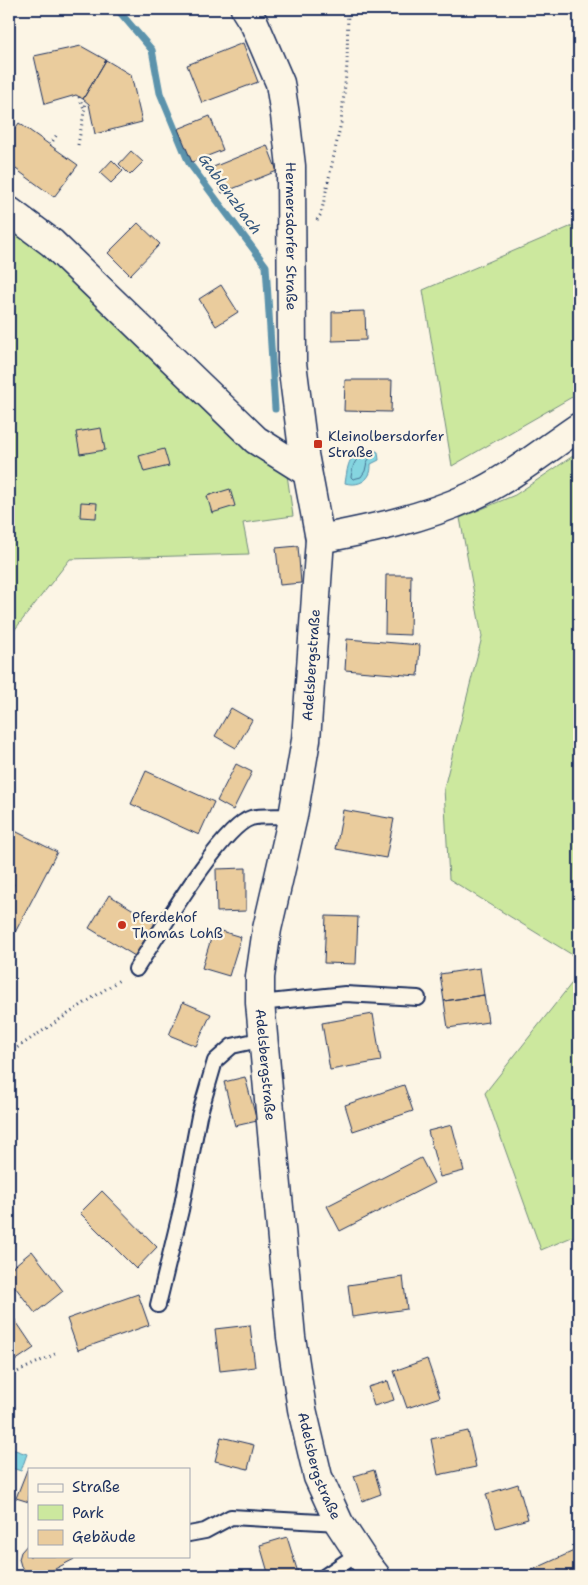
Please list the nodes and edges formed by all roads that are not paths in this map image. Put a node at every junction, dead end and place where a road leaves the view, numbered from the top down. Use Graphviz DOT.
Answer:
graph roads {
  1 [pos="245,9"];
  2 [pos="9,210"];
  3 [pos="579,427"];
  4 [pos="308,472"];
  5 [pos="320,539"];
  6 [pos="293,816"];
  7 [pos="136,969"];
  8 [pos="418,998"];
  9 [pos="260,1004"];
  10 [pos="263,1039"];
  11 [pos="158,1305"];
  12 [pos="339,1523"];
  13 [pos="190,1534"];
  14 [pos="359,1553"];
  15 [pos="325,1576"];
  16 [pos="376,1576"];
  1 -- 4 [label="street, Hermersdorfer Straße"];
  2 -- 4 [label="street"];
  3 -- 5 [label="street"];
  4 -- 5 [label="street, Hermersdorfer Straße"];
  5 -- 6 [label="street, Adelsbergstraße"];
  6 -- 7 [label="lane"];
  6 -- 9 [label="street, Adelsbergstraße"];
  8 -- 9 [label="lane"];
  9 -- 10 [label="street, Adelsbergstraße"];
  10 -- 11 [label="lane"];
  10 -- 12 [label="street, Adelsbergstraße"];
  12 -- 13 [label="lane"];
  12 -- 14 [label="street, Adelsbergstraße"];
  14 -- 15 [label="lane"];
  14 -- 16 [label="street, Adelsbergstraße"];
}
